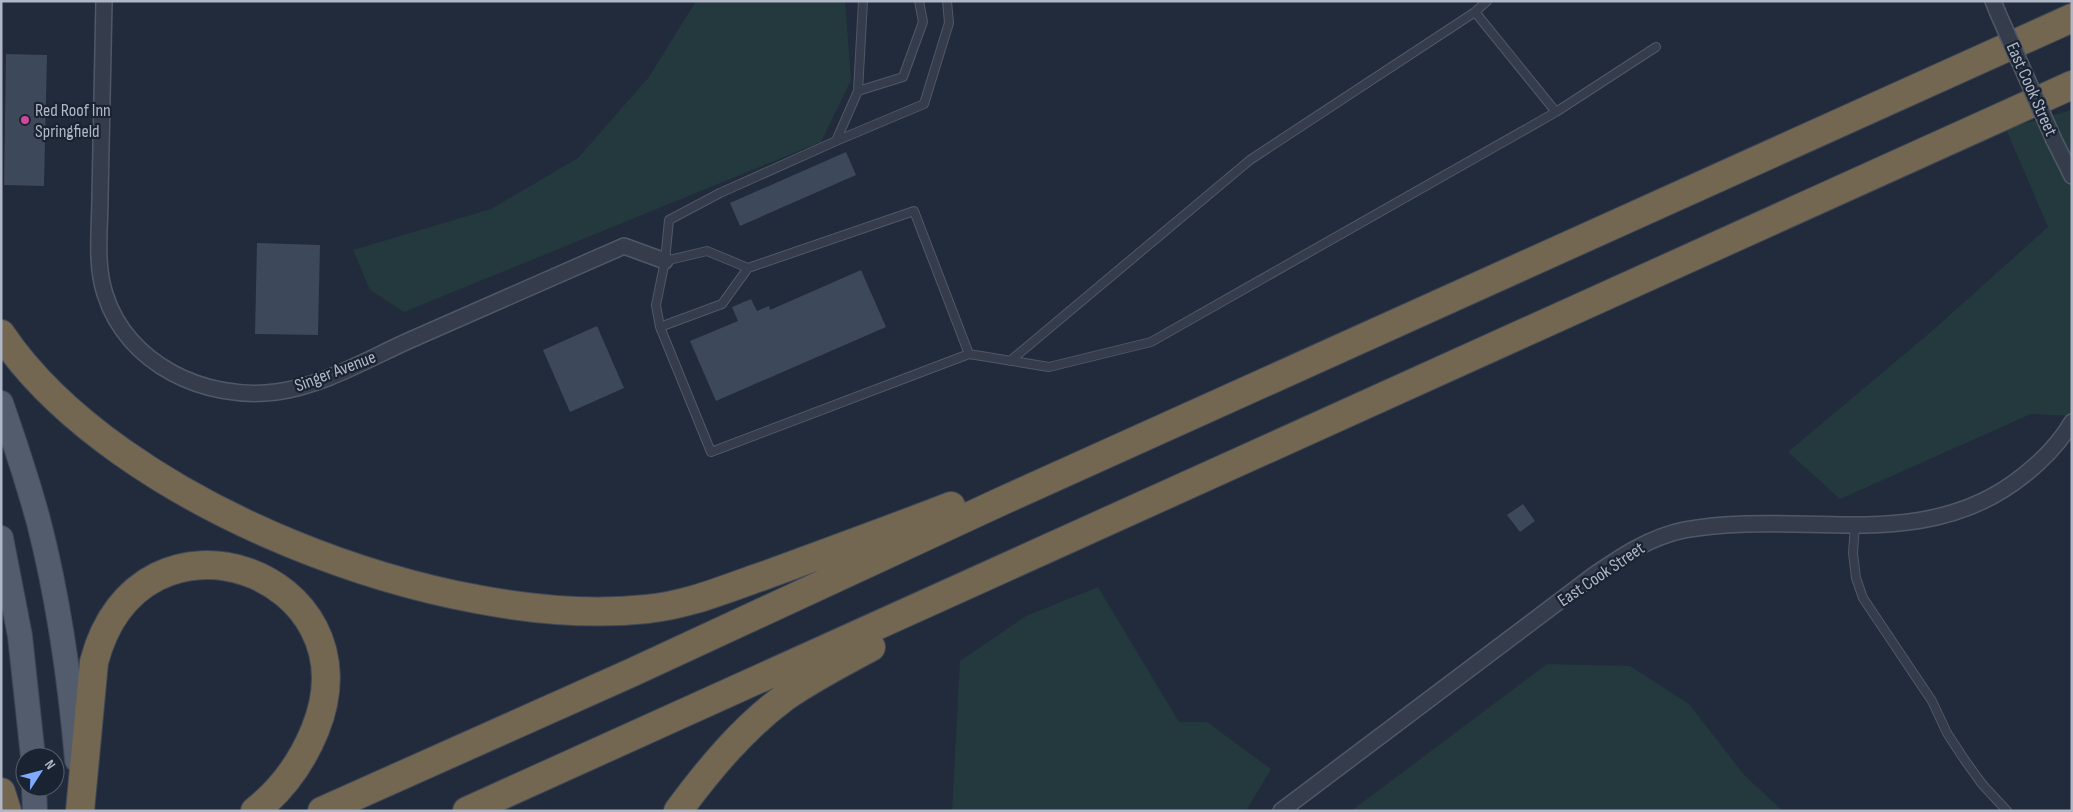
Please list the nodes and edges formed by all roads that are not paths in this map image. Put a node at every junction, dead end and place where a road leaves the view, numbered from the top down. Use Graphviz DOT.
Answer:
graph roads {
  1 [pos="104,1"];
  2 [pos="863,1"];
  3 [pos="919,1"];
  4 [pos="947,1"];
  5 [pos="1487,1"];
  6 [pos="1995,6"];
  7 [pos="1475,12"];
  8 [pos="2072,18"];
  9 [pos="1656,47"];
  10 [pos="2072,85"];
  11 [pos="858,91"];
  12 [pos="1556,112"];
  13 [pos="836,141"];
  14 [pos="2072,176"];
  15 [pos="665,261"];
  16 [pos="748,268"];
  17 [pos="660,327"];
  18 [pos="1,334"];
  19 [pos="969,354"];
  20 [pos="1010,360"];
  21 [pos="1,403"];
  22 [pos="1182,420"];
  23 [pos="2072,422"];
  24 [pos="1855,526"];
  25 [pos="1074,536"];
  26 [pos="1,538"];
  27 [pos="32,747"];
  28 [pos="1,792"];
  29 [pos="34,797"];
  30 [pos="80,804"];
  31 [pos="7,811"];
  32 [pos="35,811"];
  33 [pos="255,811"];
  34 [pos="322,811"];
  35 [pos="467,811"];
  36 [pos="678,811"];
  37 [pos="1281,811"];
  38 [pos="2006,811"];
  1 -- 15 [label="street, Singer Avenue"];
  2 -- 11 [label="lane"];
  3 -- 11 [label="lane"];
  4 -- 13 [label="lane"];
  5 -- 7 [label="lane"];
  6 -- 14 [label="street, East Cook Street, bridge"];
  7 -- 12 [label="lane"];
  7 -- 20 [label="lane"];
  8 -- 22 [label="highway"];
  9 -- 12 [label="lane"];
  10 -- 25 [label="highway"];
  11 -- 13 [label="lane"];
  12 -- 20 [label="lane"];
  13 -- 15 [label="lane"];
  15 -- 16 [label="lane"];
  15 -- 17 [label="lane"];
  16 -- 17 [label="lane"];
  16 -- 19 [label="lane"];
  17 -- 19 [label="lane"];
  18 -- 22 [label="highway"];
  19 -- 20 [label="lane"];
  21 -- 30 [label="main road"];
  22 -- 34 [label="highway"];
  23 -- 24 [label="street, East Cook Street"];
  24 -- 37 [label="street, East Cook Street"];
  24 -- 38 [label="lane"];
  25 -- 35 [label="highway"];
  25 -- 36 [label="highway"];
  26 -- 27 [label="main road"];
  28 -- 31 [label="highway"];
  29 -- 32 [label="main road"];
  30 -- 33 [label="highway"];
}
